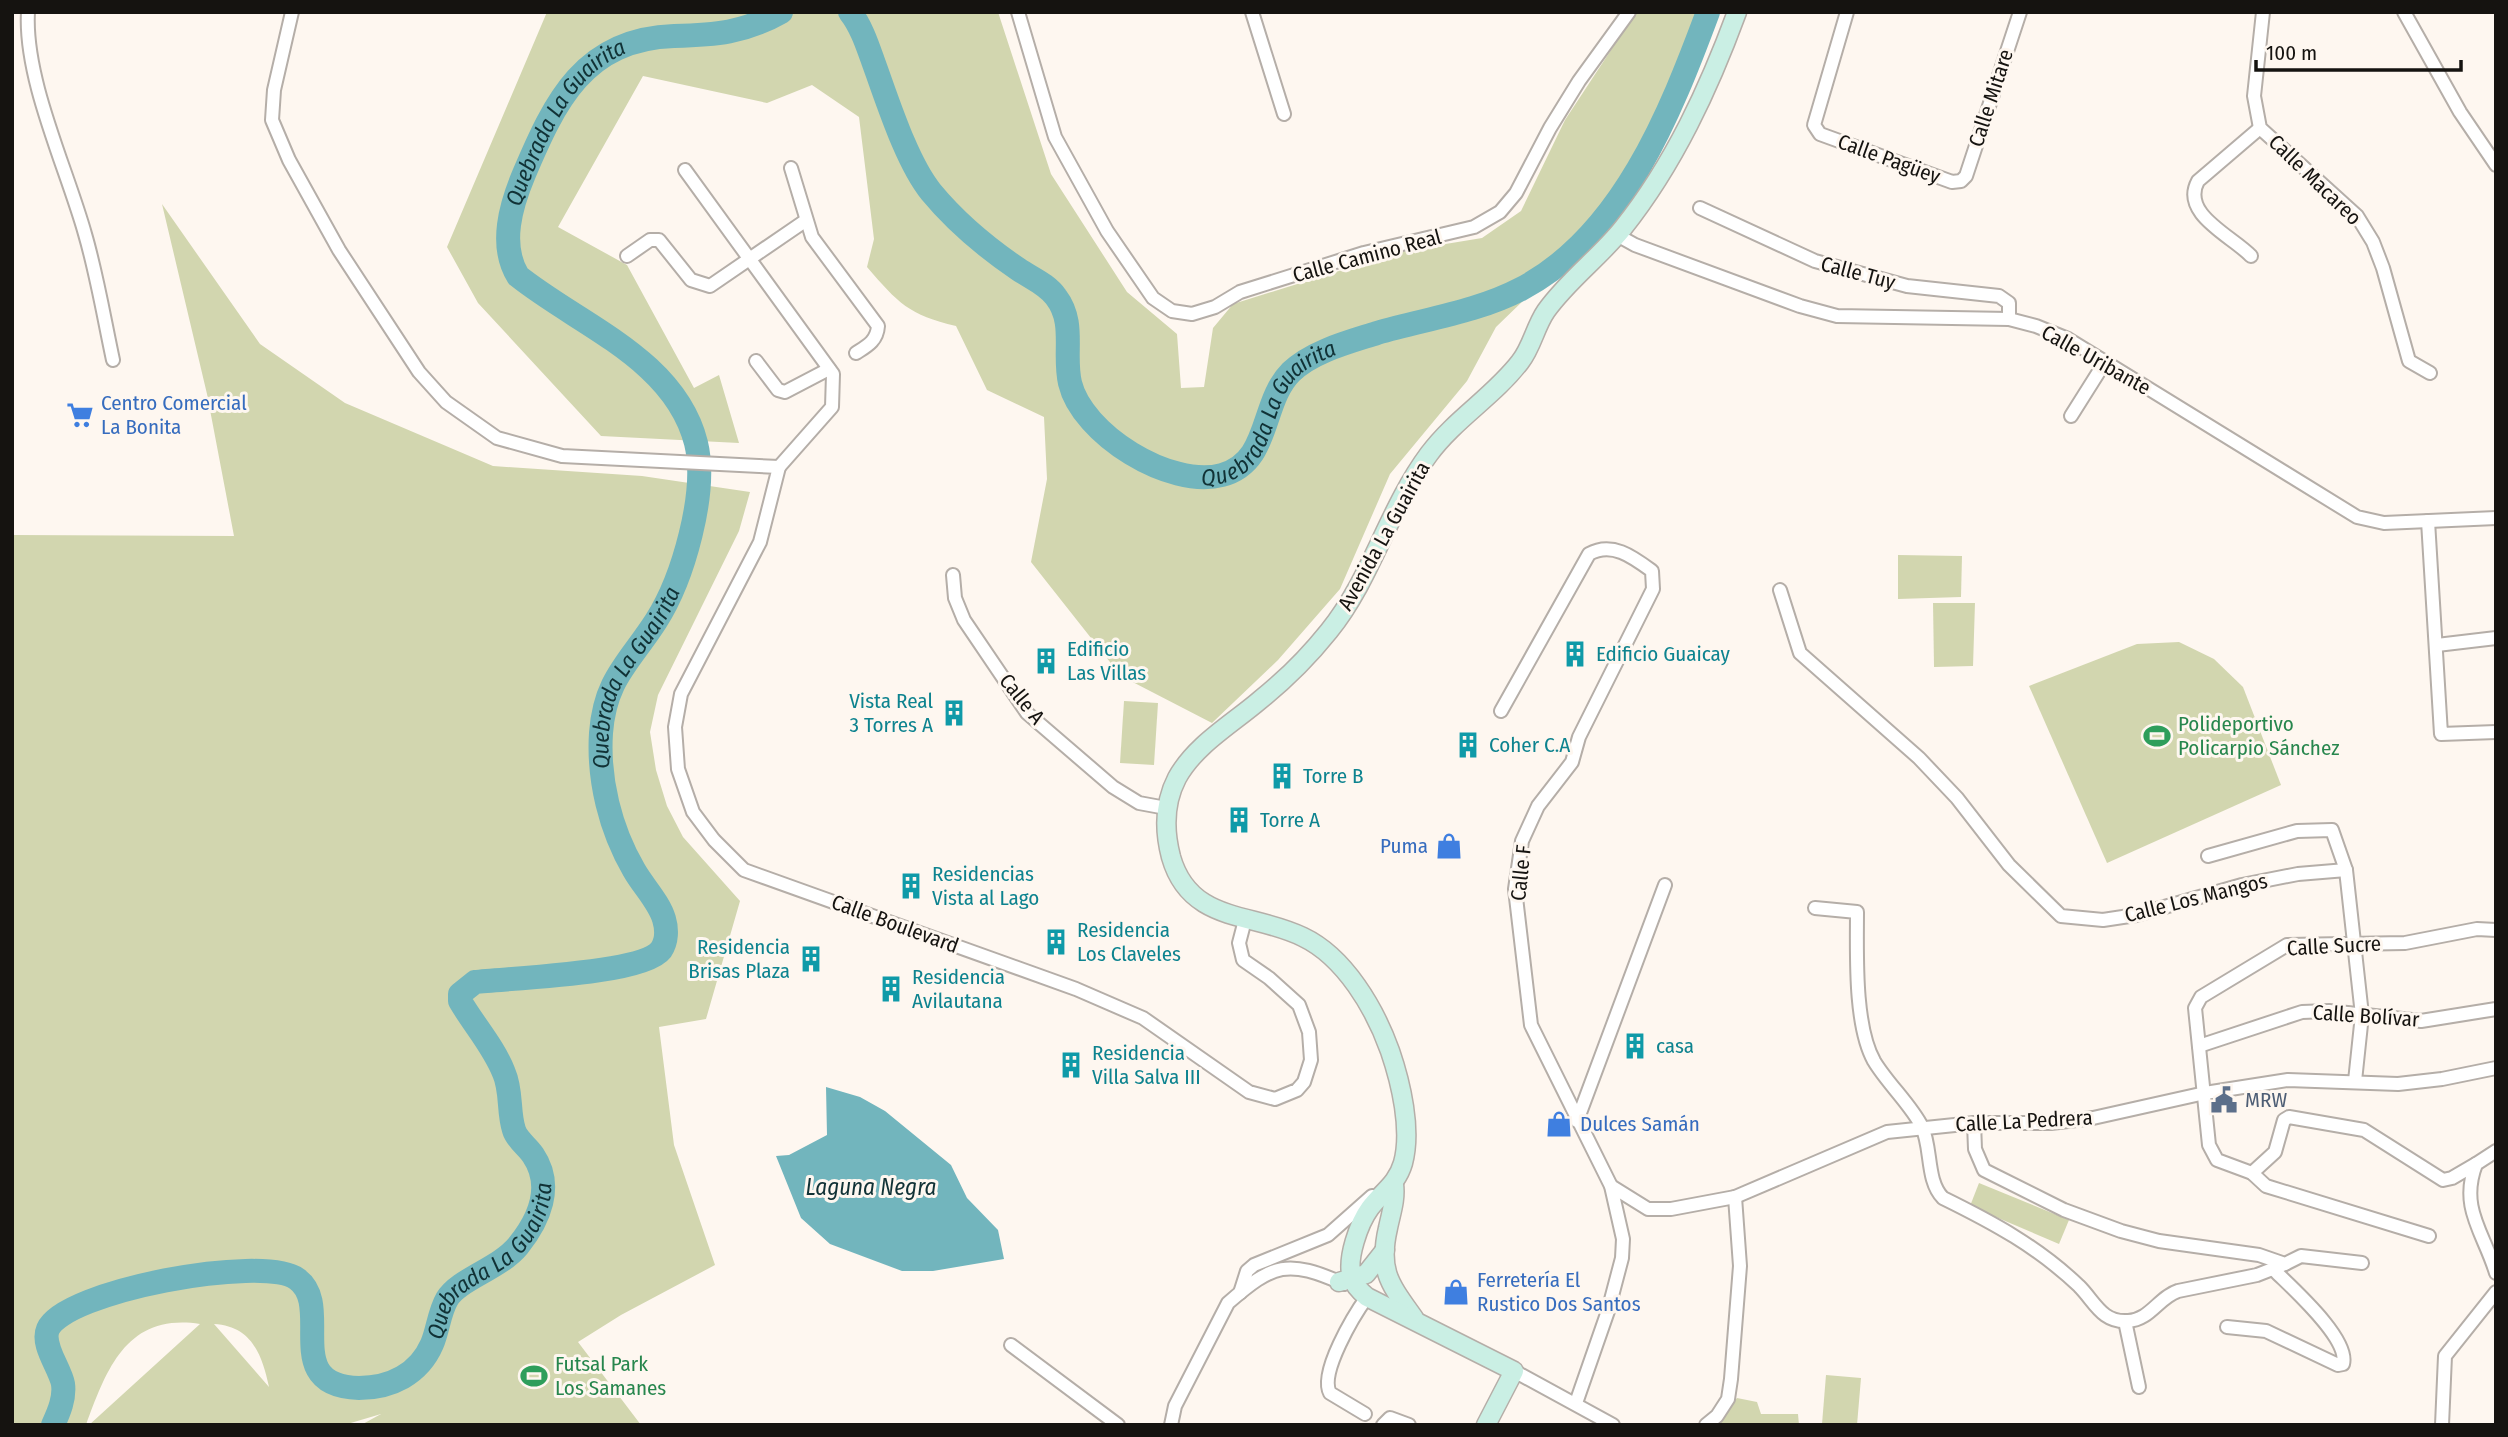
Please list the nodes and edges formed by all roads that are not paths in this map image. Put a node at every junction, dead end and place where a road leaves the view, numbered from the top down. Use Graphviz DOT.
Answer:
graph roads {
  1 [pos="28,12"];
  2 [pos="292,12"];
  3 [pos="1018,12"];
  4 [pos="1252,12"];
  5 [pos="1629,12"];
  6 [pos="1737,12"];
  7 [pos="1846,12"];
  8 [pos="2020,12"];
  9 [pos="2263,12"];
  10 [pos="2404,12"];
  11 [pos="1284,114"];
  12 [pos="2260,128"];
  13 [pos="2496,165"];
  14 [pos="791,168"];
  15 [pos="685,170"];
  16 [pos="1961,181"];
  17 [pos="1700,208"];
  18 [pos="805,221"];
  19 [pos="1617,235"];
  20 [pos="627,256"];
  21 [pos="2251,256"];
  22 [pos="749,259"];
  23 [pos="2009,319"];
  24 [pos="856,353"];
  25 [pos="113,360"];
  26 [pos="756,361"];
  27 [pos="2105,362"];
  28 [pos="829,369"];
  29 [pos="2430,373"];
  30 [pos="2071,416"];
  31 [pos="779,467"];
  32 [pos="2496,518"];
  33 [pos="2428,521"];
  34 [pos="954,575"];
  35 [pos="1780,590"];
  36 [pos="2496,638"];
  37 [pos="2437,645"];
  38 [pos="1501,711"];
  39 [pos="2496,732"];
  40 [pos="1167,808"];
  41 [pos="2208,856"];
  42 [pos="2346,870"];
  43 [pos="1665,885"];
  44 [pos="1815,908"];
  45 [pos="1245,920"];
  46 [pos="2496,930"];
  47 [pos="2353,943"];
  48 [pos="2496,1009"];
  49 [pos="2361,1015"];
  50 [pos="2199,1046"];
  51 [pos="2496,1068"];
  52 [pos="2355,1081"];
  53 [pos="2205,1093"];
  54 [pos="1577,1121"];
  55 [pos="1974,1123"];
  56 [pos="1922,1126"];
  57 [pos="2496,1151"];
  58 [pos="2476,1164"];
  59 [pos="2252,1173"];
  60 [pos="1394,1184"];
  61 [pos="1611,1186"];
  62 [pos="1735,1197"];
  63 [pos="2429,1236"];
  64 [pos="1385,1250"];
  65 [pos="2362,1264"];
  66 [pos="2280,1267"];
  67 [pos="2496,1273"];
  68 [pos="1346,1281"];
  69 [pos="2496,1292"];
  70 [pos="1240,1293"];
  71 [pos="1365,1295"];
  72 [pos="1413,1318"];
  73 [pos="2125,1321"];
  74 [pos="2227,1326"];
  75 [pos="1011,1345"];
  76 [pos="1514,1371"];
  77 [pos="2138,1387"];
  78 [pos="1576,1403"];
  79 [pos="1365,1414"];
  80 [pos="1118,1425"];
  81 [pos="1171,1425"];
  82 [pos="1383,1425"];
  83 [pos="1409,1425"];
  84 [pos="1486,1425"];
  85 [pos="1613,1425"];
  86 [pos="1706,1425"];
  87 [pos="2442,1425"];
  1 -- 25 [label="street"];
  2 -- 31 [label="street"];
  3 -- 5 [label="street, Calle Camino Real"];
  4 -- 11 [label="street"];
  6 -- 19 [label="street, Avenida La Guairita"];
  7 -- 16 [label="street, Calle Pagüey"];
  8 -- 16 [label="street, Calle Mitare"];
  9 -- 12 [label="street, Calle Macareo"];
  10 -- 13 [label="street"];
  12 -- 21 [label="street"];
  12 -- 29 [label="street, Calle Macareo"];
  14 -- 18 [label="street"];
  15 -- 22 [label="street"];
  17 -- 23 [label="street, Calle Tuy"];
  18 -- 22 [label="street"];
  18 -- 24 [label="street"];
  19 -- 23 [label="street, Calle Uribante"];
  19 -- 40 [label="street, Avenida La Guairita"];
  20 -- 22 [label="street"];
  22 -- 28 [label="street"];
  23 -- 27 [label="street, Calle Uribante"];
  26 -- 28 [label="street"];
  27 -- 30 [label="street"];
  27 -- 33 [label="street, Calle Uribante"];
  28 -- 31 [label="street"];
  31 -- 45 [label="street, Calle Boulevard"];
  32 -- 33 [label="street, Calle Uribante"];
  33 -- 37 [label="street"];
  34 -- 40 [label="street, Calle A"];
  35 -- 42 [label="street, Calle Los Mangos"];
  36 -- 37 [label="street"];
  37 -- 39 [label="street"];
  38 -- 54 [label="street, Calle F"];
  40 -- 45 [label="street, Avenida La Guairita"];
  41 -- 42 [label="street"];
  42 -- 47 [label="street"];
  43 -- 54 [label="street"];
  44 -- 56 [label="street"];
  45 -- 60 [label="street, Avenida La Guairita"];
  46 -- 47 [label="street, Calle Sucre"];
  47 -- 49 [label="street"];
  47 -- 50 [label="street, Calle Sucre"];
  48 -- 49 [label="street, Calle Bolívar"];
  49 -- 50 [label="street, Calle Bolívar"];
  49 -- 52 [label="street"];
  50 -- 53 [label="street, Calle Sucre"];
  51 -- 52 [label="street, Calle La Pedrera"];
  52 -- 53 [label="street, Calle La Pedrera"];
  53 -- 55 [label="street, Calle La Pedrera"];
  53 -- 59 [label="street, Calle Sucre"];
  54 -- 61 [label="street, Calle F"];
  55 -- 56 [label="street, Calle La Pedrera"];
  55 -- 66 [label="street"];
  56 -- 62 [label="street, Calle La Pedrera"];
  56 -- 73 [label="street"];
  57 -- 58 [label="street"];
  58 -- 59 [label="street"];
  58 -- 67 [label="street"];
  59 -- 63 [label="street"];
  60 -- 64 [label="street, Avenida La Guairita"];
  60 -- 68 [label="street, Avenida La Guairita"];
  60 -- 70 [label="street"];
  61 -- 62 [label="street, Calle La Pedrera"];
  61 -- 78 [label="street, Calle F"];
  62 -- 86 [label="street"];
  64 -- 68 [label="street"];
  64 -- 72 [label="street, Avenida La Guairita"];
  65 -- 66 [label="street"];
  66 -- 73 [label="street"];
  66 -- 74 [label="street"];
  68 -- 70 [label="street"];
  68 -- 71 [label="street, Avenida La Guairita"];
  69 -- 87 [label="street"];
  70 -- 81 [label="street"];
  71 -- 72 [label="street, Avenida La Guairita"];
  71 -- 79 [label="street"];
  72 -- 76 [label="street, Avenida La Guairita"];
  73 -- 77 [label="street"];
  75 -- 80 [label="street"];
  76 -- 78 [label="street"];
  76 -- 84 [label="street"];
  78 -- 85 [label="street"];
  82 -- 83 [label="street"];
}
